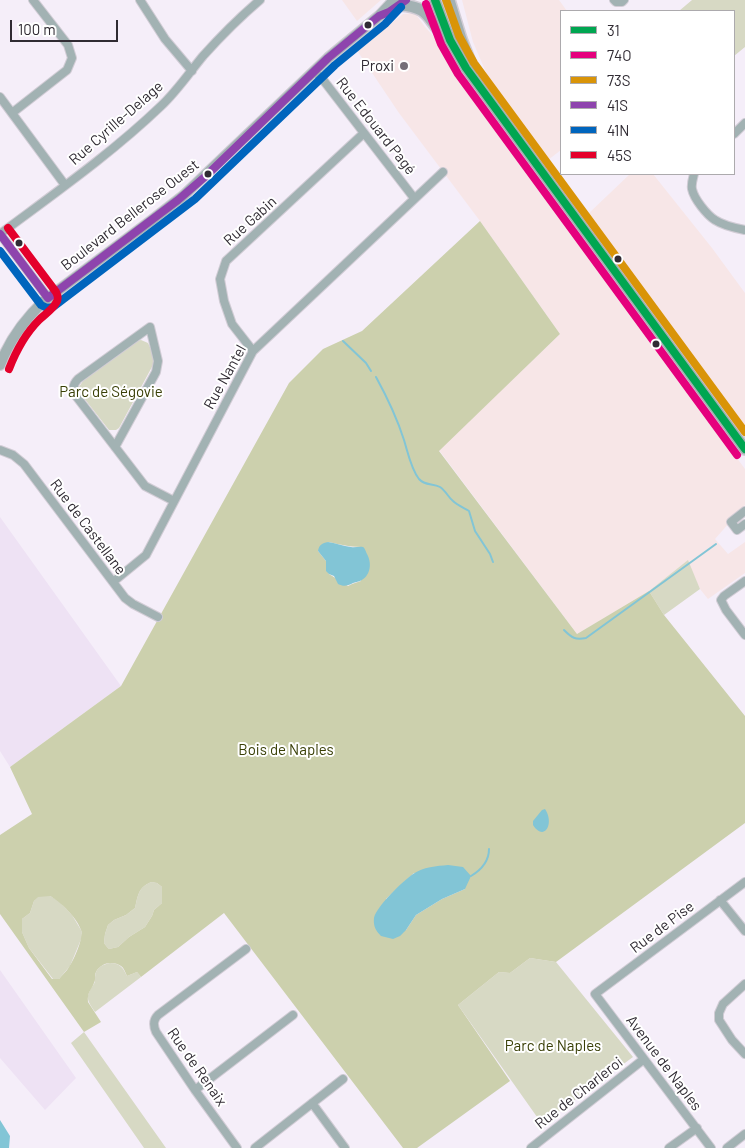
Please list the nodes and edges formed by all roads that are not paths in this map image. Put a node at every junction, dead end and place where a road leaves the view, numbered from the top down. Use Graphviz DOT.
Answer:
graph roads {
  1 [pos="33,0"];
  2 [pos="140,0"];
  3 [pos="260,0"];
  4 [pos="435,0"];
  5 [pos="449,0"];
  6 [pos="454,0"];
  7 [pos="614,0"];
  8 [pos="624,0"];
  9 [pos="400,2"];
  10 [pos="455,20"];
  11 [pos="450,40"];
  12 [pos="192,70"];
  13 [pos="314,71"];
  14 [pos="486,96"];
  15 [pos="0,97"];
  16 [pos="12,113"];
  17 [pos="745,124"];
  18 [pos="364,133"];
  19 [pos="735,133"];
  20 [pos="443,172"];
  21 [pos="694,175"];
  22 [pos="65,185"];
  23 [pos="414,198"];
  24 [pos="745,230"];
  25 [pos="0,234"];
  26 [pos="48,298"];
  27 [pos="253,350"];
  28 [pos="0,365"];
  29 [pos="115,446"];
  30 [pos="745,449"];
  31 [pos="0,450"];
  32 [pos="174,501"];
  33 [pos="745,511"];
  34 [pos="745,524"];
  35 [pos="745,580"];
  36 [pos="113,582"];
  37 [pos="158,617"];
  38 [pos="745,635"];
  39 [pos="745,882"];
  40 [pos="720,900"];
  41 [pos="745,931"];
  42 [pos="246,949"];
  43 [pos="745,984"];
  44 [pos="595,994"];
  45 [pos="293,1015"];
  46 [pos="745,1054"];
  47 [pos="644,1059"];
  48 [pos="343,1078"];
  49 [pos="195,1090"];
  50 [pos="312,1103"];
  51 [pos="696,1128"];
  52 [pos="745,1134"];
  53 [pos="237,1148"];
  54 [pos="255,1148"];
  55 [pos="346,1148"];
  56 [pos="531,1148"];
  57 [pos="670,1148"];
  58 [pos="711,1148"];
  59 [pos="727,1148"];
  1 -- 16 [label="street"];
  2 -- 12 [label="street"];
  3 -- 12 [label="street, Rue Cyrille-Delage"];
  4 -- 11 [label="main road"];
  5 -- 10 [label="main road"];
  6 -- 10 [label="main road"];
  7 -- 8 [label="street"];
  9 -- 11 [label="main road"];
  9 -- 13 [label="street, Boulevard Bellerose Ouest"];
  10 -- 14 [label="main road"];
  11 -- 14 [label="main road"];
  12 -- 22 [label="street, Rue Cyrille-Delage"];
  13 -- 18 [label="street, Rue Edouard Pagé"];
  13 -- 26 [label="street, Boulevard Bellerose Ouest"];
  14 -- 30 [label="main road"];
  15 -- 16 [label="street"];
  16 -- 22 [label="street"];
  17 -- 19 [label="street"];
  18 -- 23 [label="street, Rue Edouard Pagé"];
  18 -- 27 [label="street, Rue Gabin"];
  20 -- 23 [label="street, Rue Nantel"];
  21 -- 24 [label="street"];
  22 -- 25 [label="street, Rue Cyrille-Delage"];
  23 -- 27 [label="street, Rue Nantel"];
  25 -- 26 [label="street"];
  26 -- 28 [label="street, Boulevard Bellerose Ouest"];
  27 -- 32 [label="street, Rue Nantel"];
  29 -- 29 [label="street"];
  29 -- 32 [label="street"];
  31 -- 36 [label="street, Rue de Castellane"];
  32 -- 36 [label="street, Rue Nantel"];
  33 -- 34 [label="street"];
  35 -- 38 [label="street"];
  36 -- 37 [label="street, Rue de Castellane"];
  39 -- 40 [label="street, Rue de Pise"];
  40 -- 41 [label="street"];
  40 -- 44 [label="street, Rue de Pise"];
  42 -- 49 [label="street, Rue de Renaix"];
  43 -- 46 [label="street"];
  44 -- 47 [label="street, Avenue de Naples"];
  45 -- 49 [label="street"];
  47 -- 51 [label="street, Avenue de Naples"];
  47 -- 56 [label="street, Rue de Charleroi"];
  48 -- 50 [label="street"];
  49 -- 53 [label="street, Rue de Renaix"];
  50 -- 54 [label="street"];
  50 -- 55 [label="street"];
  51 -- 57 [label="street"];
  51 -- 58 [label="street, Avenue de Naples"];
  52 -- 59 [label="street"];
}
